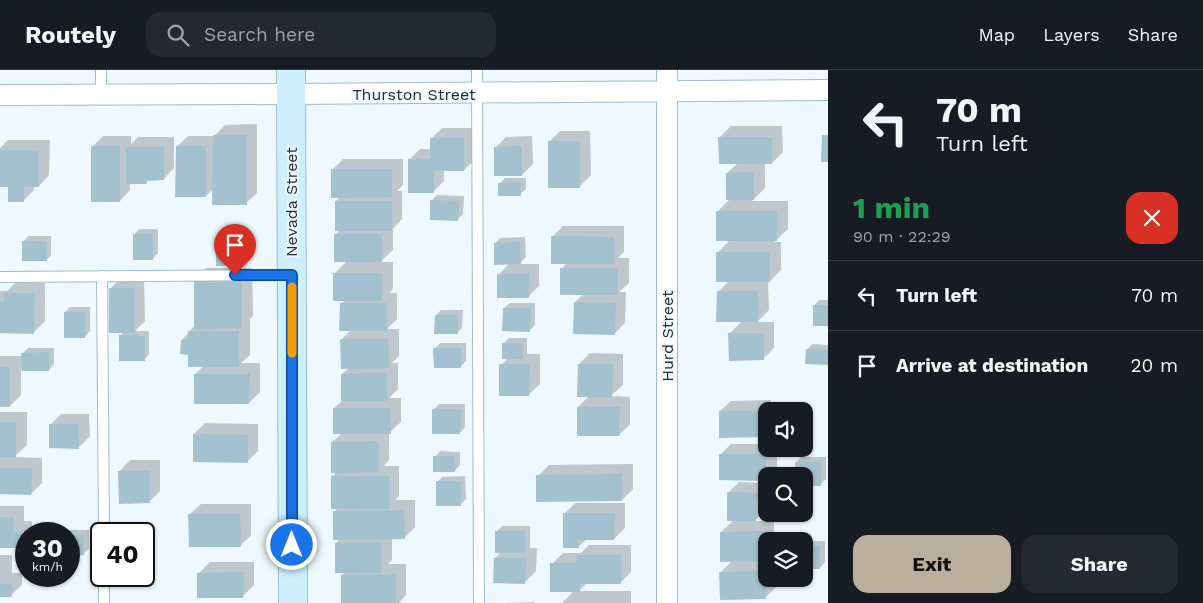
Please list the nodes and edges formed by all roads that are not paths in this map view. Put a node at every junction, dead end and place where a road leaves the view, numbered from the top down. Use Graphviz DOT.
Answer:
graph roads {
  1 [pos="101,70"];
  2 [pos="477,70"];
  3 [pos="667,70"];
  4 [pos="291,82"];
  5 [pos="828,90"];
  6 [pos="667,91"];
  7 [pos="477,93"];
  8 [pos="0,95"];
  9 [pos="101,95"];
  10 [pos="292,275"];
  11 [pos="102,276"];
  12 [pos="0,277"];
  13 [pos="104,522"];
  14 [pos="104,587"];
  15 [pos="104,603"];
  16 [pos="293,603"];
  17 [pos="479,603"];
  18 [pos="667,603"];
  1 -- 9 [label="lane"];
  2 -- 7 [label="lane"];
  3 -- 6 [label="street, Hurd Street"];
  4 -- 7 [label="street, Thurston Street"];
  4 -- 9 [label="street, Thurston Street"];
  4 -- 10 [label="street, Nevada Street"];
  5 -- 6 [label="street, Thurston Street"];
  6 -- 7 [label="street, Thurston Street"];
  6 -- 18 [label="street, Hurd Street"];
  7 -- 17 [label="lane"];
  8 -- 9 [label="street, Thurston Street"];
  10 -- 11 [label="lane"];
  10 -- 16 [label="street, Nevada Street"];
  11 -- 12 [label="lane"];
  11 -- 13 [label="lane"];
  14 -- 15 [label="lane"];
}
